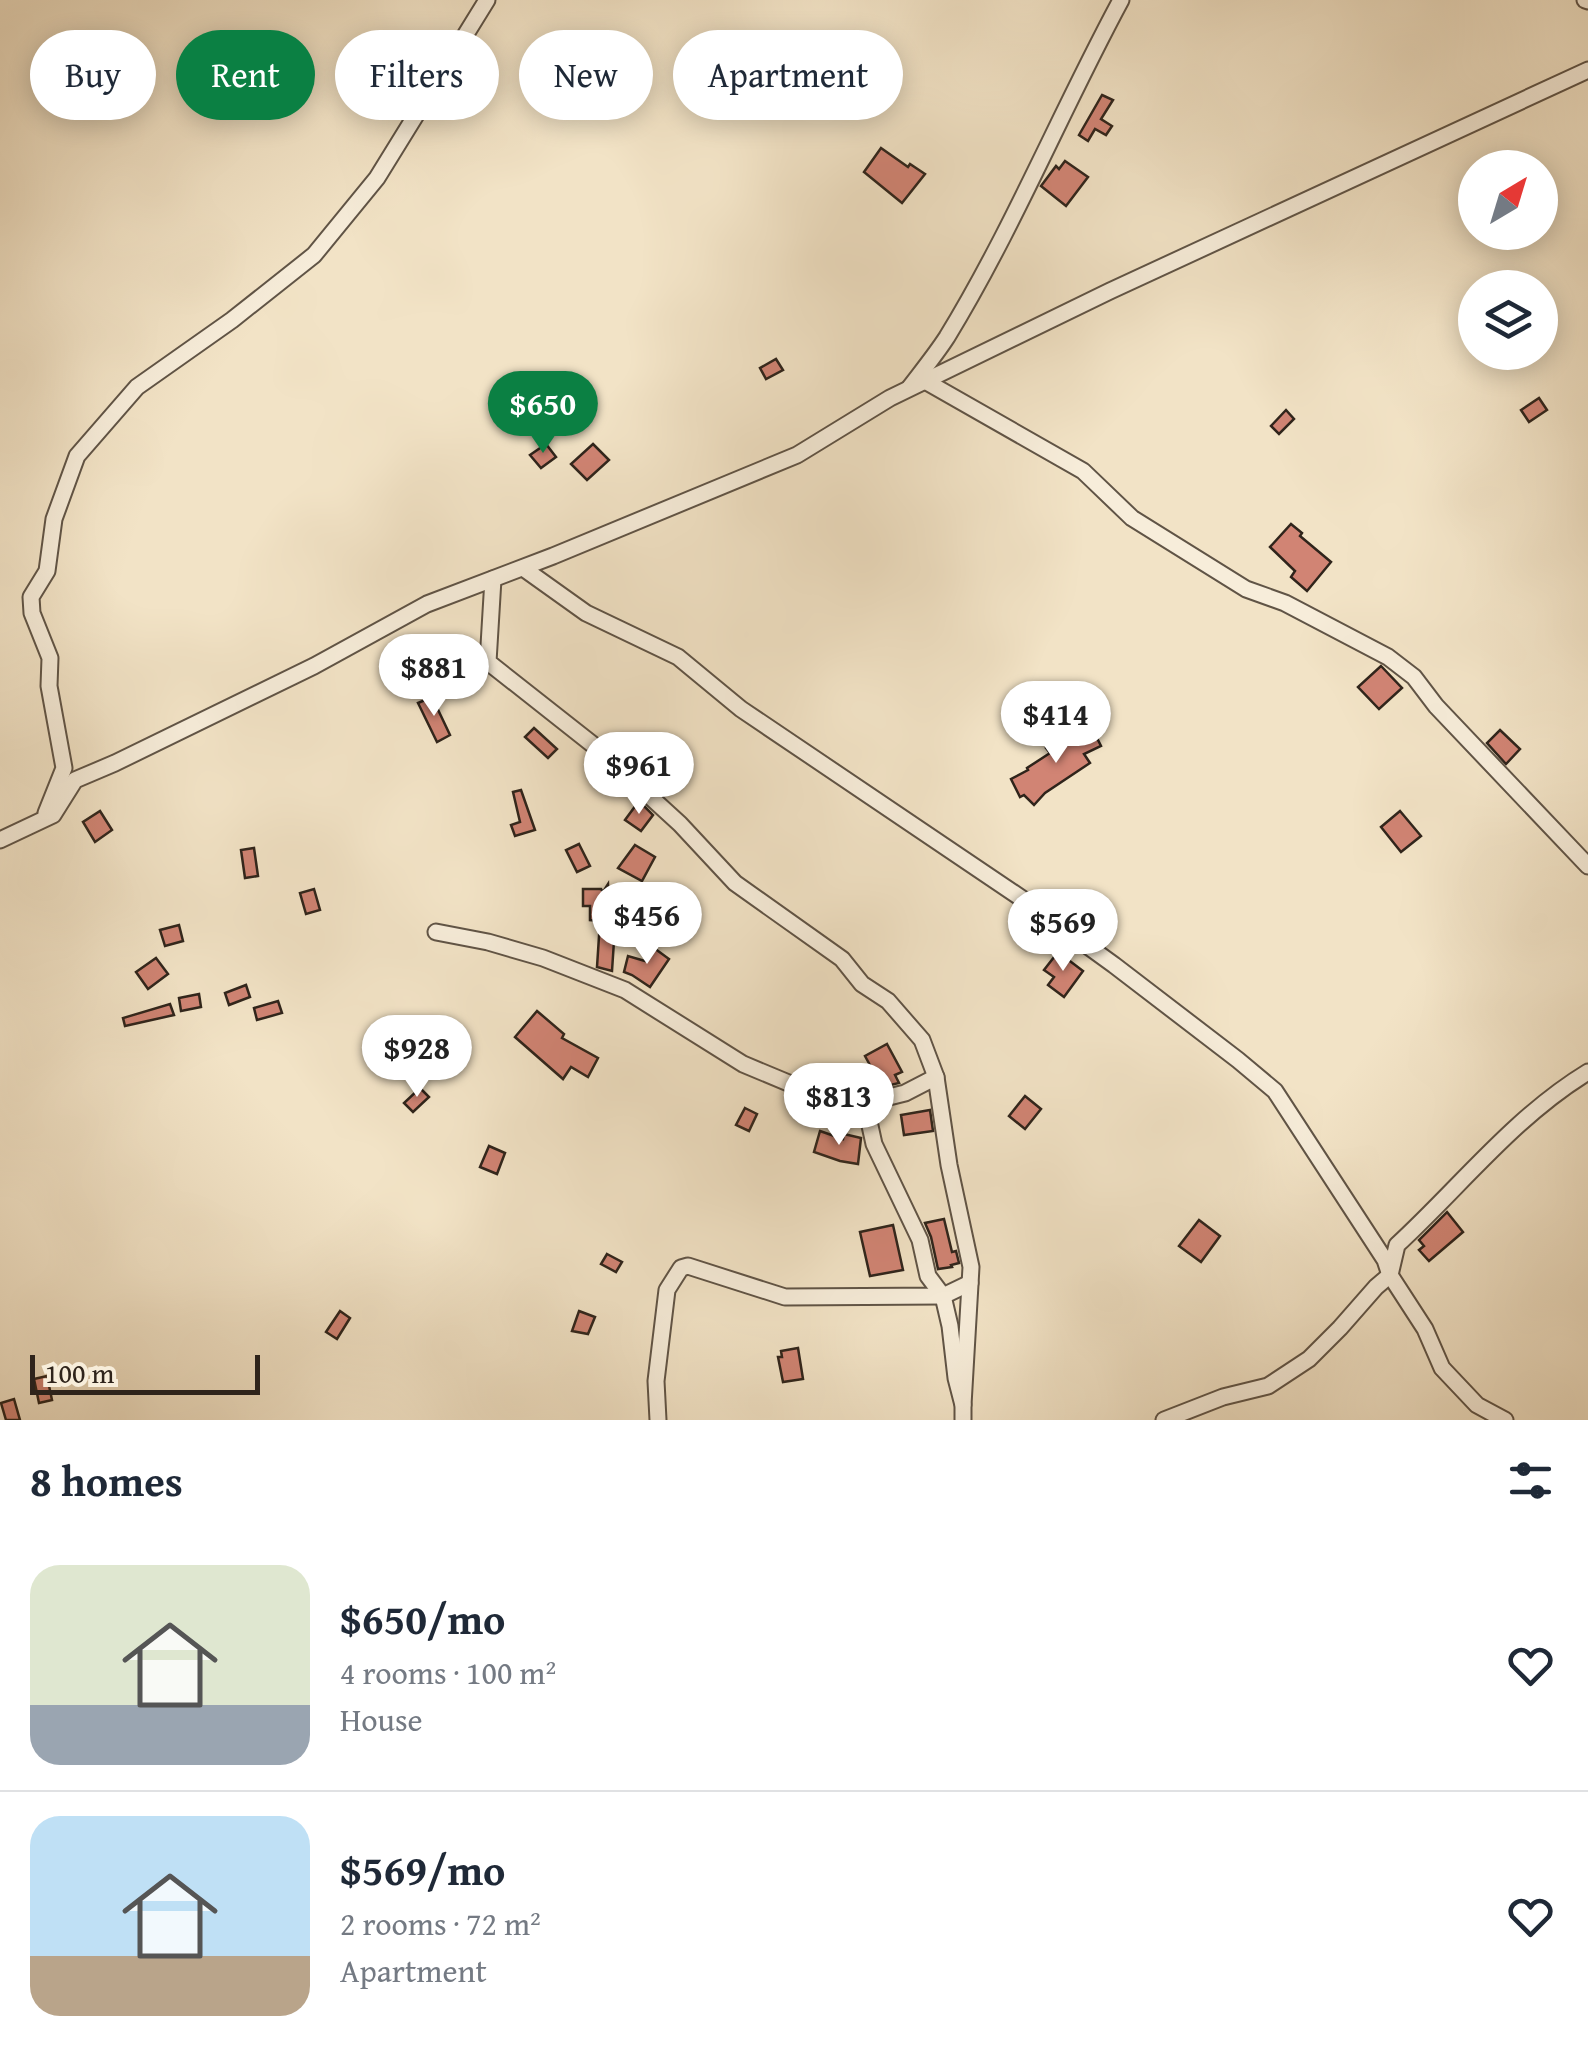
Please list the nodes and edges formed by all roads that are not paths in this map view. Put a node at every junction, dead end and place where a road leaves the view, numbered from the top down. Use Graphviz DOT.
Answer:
graph roads {
  1 [pos="486,0"];
  2 [pos="1121,0"];
  3 [pos="1588,70"];
  4 [pos="925,381"];
  5 [pos="909,389"];
  6 [pos="524,568"];
  7 [pos="494,579"];
  8 [pos="44,819"];
  9 [pos="0,840"];
  10 [pos="1588,866"];
  11 [pos="436,932"];
  12 [pos="1588,1072"];
  13 [pos="936,1077"];
  14 [pos="866,1103"];
  15 [pos="1390,1275"];
  16 [pos="970,1283"];
  17 [pos="943,1296"];
  18 [pos="963,1413"];
  19 [pos="658,1420"];
  20 [pos="1164,1420"];
  21 [pos="1505,1420"];
  1 -- 8 [label="street"];
  2 -- 5 [label="street"];
  3 -- 4 [label="street"];
  4 -- 5 [label="street"];
  4 -- 10 [label="street"];
  5 -- 6 [label="street"];
  6 -- 7 [label="street"];
  6 -- 15 [label="street"];
  7 -- 8 [label="street"];
  7 -- 13 [label="street"];
  8 -- 9 [label="street"];
  11 -- 14 [label="street"];
  12 -- 15 [label="street"];
  13 -- 14 [label="street"];
  13 -- 16 [label="street"];
  14 -- 17 [label="street"];
  15 -- 20 [label="street"];
  15 -- 21 [label="street"];
  16 -- 17 [label="street"];
  16 -- 18 [label="street"];
  17 -- 18 [label="street"];
  17 -- 19 [label="street"];
}
